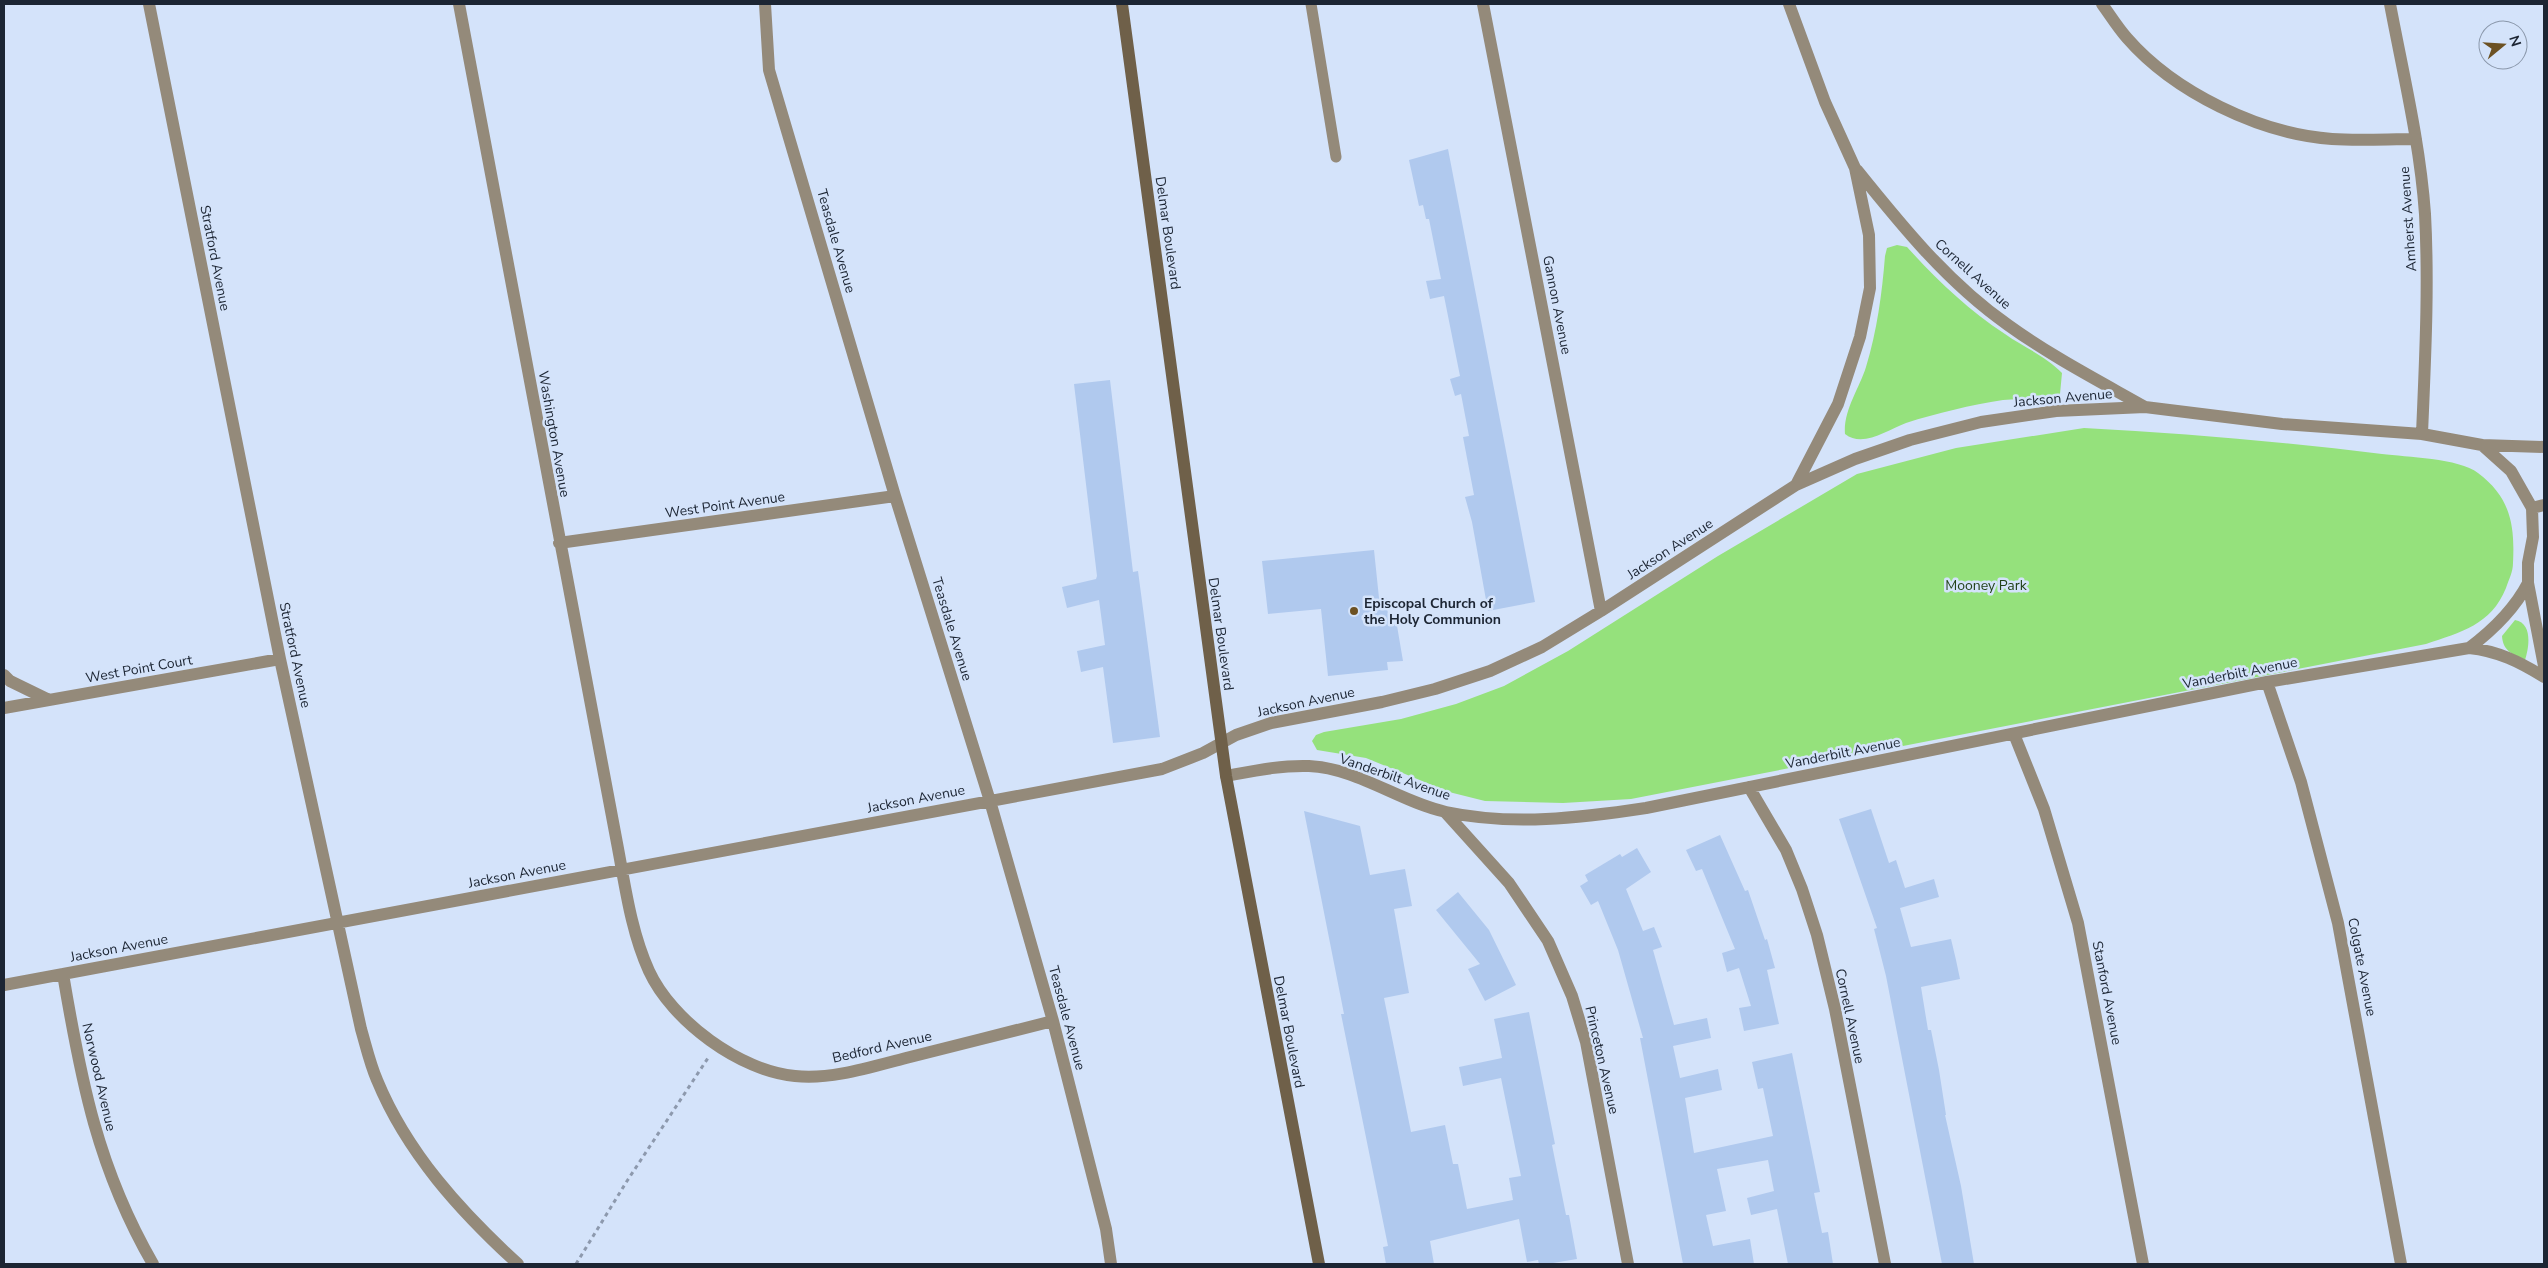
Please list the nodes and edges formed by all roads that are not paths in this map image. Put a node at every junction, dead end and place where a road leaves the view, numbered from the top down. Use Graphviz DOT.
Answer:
graph roads {
  1 [pos="149,4"];
  2 [pos="460,4"];
  3 [pos="765,4"];
  4 [pos="1122,4"];
  5 [pos="1311,4"];
  6 [pos="1483,4"];
  7 [pos="1789,4"];
  8 [pos="2102,4"];
  9 [pos="2390,4"];
  10 [pos="2416,139"];
  11 [pos="1336,157"];
  12 [pos="1855,168"];
  13 [pos="2145,407"];
  14 [pos="2422,434"];
  15 [pos="2482,444"];
  16 [pos="2544,448"];
  17 [pos="1796,485"];
  18 [pos="895,496"];
  19 [pos="2538,506"];
  20 [pos="559,543"];
  21 [pos="2528,583"];
  22 [pos="1601,611"];
  23 [pos="2469,648"];
  24 [pos="280,659"];
  25 [pos="2544,666"];
  26 [pos="4,675"];
  27 [pos="2544,677"];
  28 [pos="2267,682"];
  29 [pos="49,700"];
  30 [pos="4,708"];
  31 [pos="2014,734"];
  32 [pos="1221,742"];
  33 [pos="1226,776"];
  34 [pos="1749,787"];
  35 [pos="990,801"];
  36 [pos="1445,812"];
  37 [pos="622,870"];
  38 [pos="338,923"];
  39 [pos="62,974"];
  40 [pos="4,985"];
  41 [pos="1053,1021"];
  42 [pos="153,1264"];
  43 [pos="518,1264"];
  44 [pos="1111,1264"];
  45 [pos="1318,1264"];
  46 [pos="1628,1264"];
  47 [pos="1885,1264"];
  48 [pos="2143,1264"];
  49 [pos="2401,1264"];
  1 -- 24 [label="street, Stratford Avenue"];
  2 -- 20 [label="street, Washington Avenue"];
  3 -- 18 [label="street, Teasdale Avenue"];
  4 -- 32 [label="main road, Delmar Boulevard"];
  5 -- 11 [label="lane"];
  6 -- 22 [label="street, Gannon Avenue"];
  7 -- 12 [label="street, Cornell Avenue"];
  8 -- 10 [label="street"];
  9 -- 10 [label="street, Amherst Avenue"];
  10 -- 14 [label="street, Amherst Avenue"];
  12 -- 13 [label="street, Cornell Avenue"];
  12 -- 17 [label="street, Cornell Avenue"];
  13 -- 14 [label="street, Jackson Avenue"];
  13 -- 17 [label="street, Jackson Avenue"];
  14 -- 15 [label="street, Jackson Avenue"];
  15 -- 16 [label="street, Jackson Avenue"];
  15 -- 19 [label="street"];
  17 -- 22 [label="street, Jackson Avenue"];
  18 -- 20 [label="street, West Point Avenue"];
  18 -- 35 [label="street, Teasdale Avenue"];
  19 -- 21 [label="street"];
  20 -- 37 [label="street, Washington Avenue"];
  21 -- 23 [label="street"];
  21 -- 25 [label="street"];
  22 -- 32 [label="street, Jackson Avenue"];
  23 -- 27 [label="street, Vanderbilt Avenue"];
  23 -- 28 [label="street, Vanderbilt Avenue"];
  24 -- 29 [label="street, West Point Court"];
  24 -- 38 [label="street, Stratford Avenue"];
  26 -- 29 [label="street"];
  28 -- 31 [label="street, Vanderbilt Avenue"];
  28 -- 49 [label="street, Colgate Avenue"];
  29 -- 30 [label="street, West Point Court"];
  31 -- 34 [label="street, Vanderbilt Avenue"];
  31 -- 48 [label="street, Stanford Avenue"];
  32 -- 33 [label="main road, Delmar Boulevard"];
  32 -- 35 [label="street, Jackson Avenue"];
  33 -- 36 [label="street, Vanderbilt Avenue"];
  33 -- 45 [label="main road, Delmar Boulevard"];
  34 -- 36 [label="street, Vanderbilt Avenue"];
  34 -- 47 [label="street, Cornell Avenue"];
  35 -- 37 [label="street, Jackson Avenue"];
  35 -- 41 [label="street, Teasdale Avenue"];
  36 -- 46 [label="street, Princeton Avenue"];
  37 -- 38 [label="street, Jackson Avenue"];
  37 -- 41 [label="street, Bedford Avenue"];
  38 -- 39 [label="street, Jackson Avenue"];
  38 -- 43 [label="street, Stratford Avenue"];
  39 -- 40 [label="street, Jackson Avenue"];
  39 -- 42 [label="street, Norwood Avenue"];
  41 -- 44 [label="street, Teasdale Avenue"];
}
